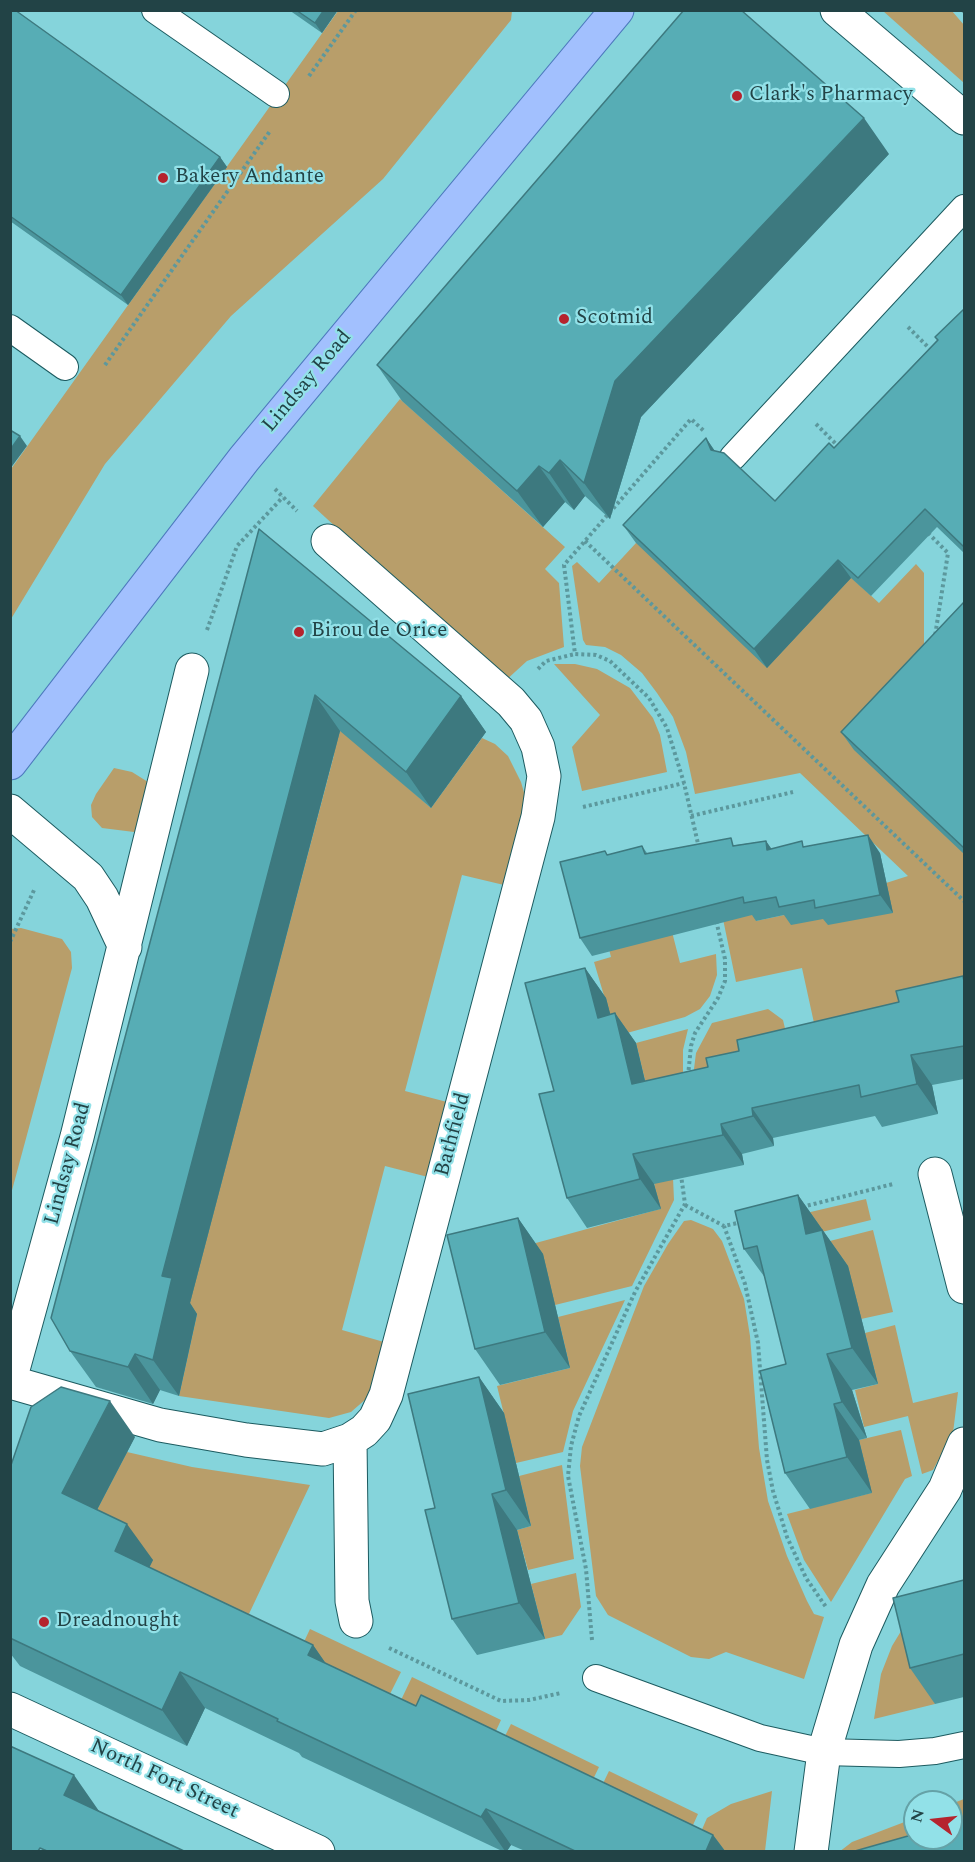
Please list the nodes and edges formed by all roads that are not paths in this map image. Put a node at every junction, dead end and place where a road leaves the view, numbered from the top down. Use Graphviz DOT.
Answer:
graph roads {
  1 [pos="155,10"];
  2 [pos="616,10"];
  3 [pos="837,10"];
  4 [pos="276,94"];
  5 [pos="964,118"];
  6 [pos="964,208"];
  7 [pos="10,328"];
  8 [pos="65,367"];
  9 [pos="733,457"];
  10 [pos="328,541"];
  11 [pos="192,670"];
  12 [pos="10,763"];
  13 [pos="10,811"];
  14 [pos="125,947"];
  15 [pos="935,1174"];
  16 [pos="964,1287"];
  17 [pos="10,1381"];
  18 [pos="350,1440"];
  19 [pos="964,1444"];
  20 [pos="356,1622"];
  21 [pos="596,1678"];
  22 [pos="10,1709"];
  23 [pos="964,1745"];
  24 [pos="824,1752"];
  25 [pos="318,1851"];
  26 [pos="811,1851"];
  1 -- 4 [label="lane"];
  2 -- 12 [label="main road, Lindsay Road"];
  3 -- 5 [label="street"];
  6 -- 9 [label="lane"];
  7 -- 8 [label="lane"];
  10 -- 18 [label="street, Bathfield"];
  11 -- 14 [label="street, Lindsay Road"];
  13 -- 14 [label="street"];
  14 -- 17 [label="street, Lindsay Road"];
  15 -- 16 [label="street"];
  17 -- 18 [label="street, Bathfield"];
  18 -- 20 [label="street"];
  19 -- 24 [label="street"];
  21 -- 24 [label="lane"];
  22 -- 25 [label="street, North Fort Street"];
  23 -- 24 [label="lane"];
  24 -- 26 [label="street"];
}
